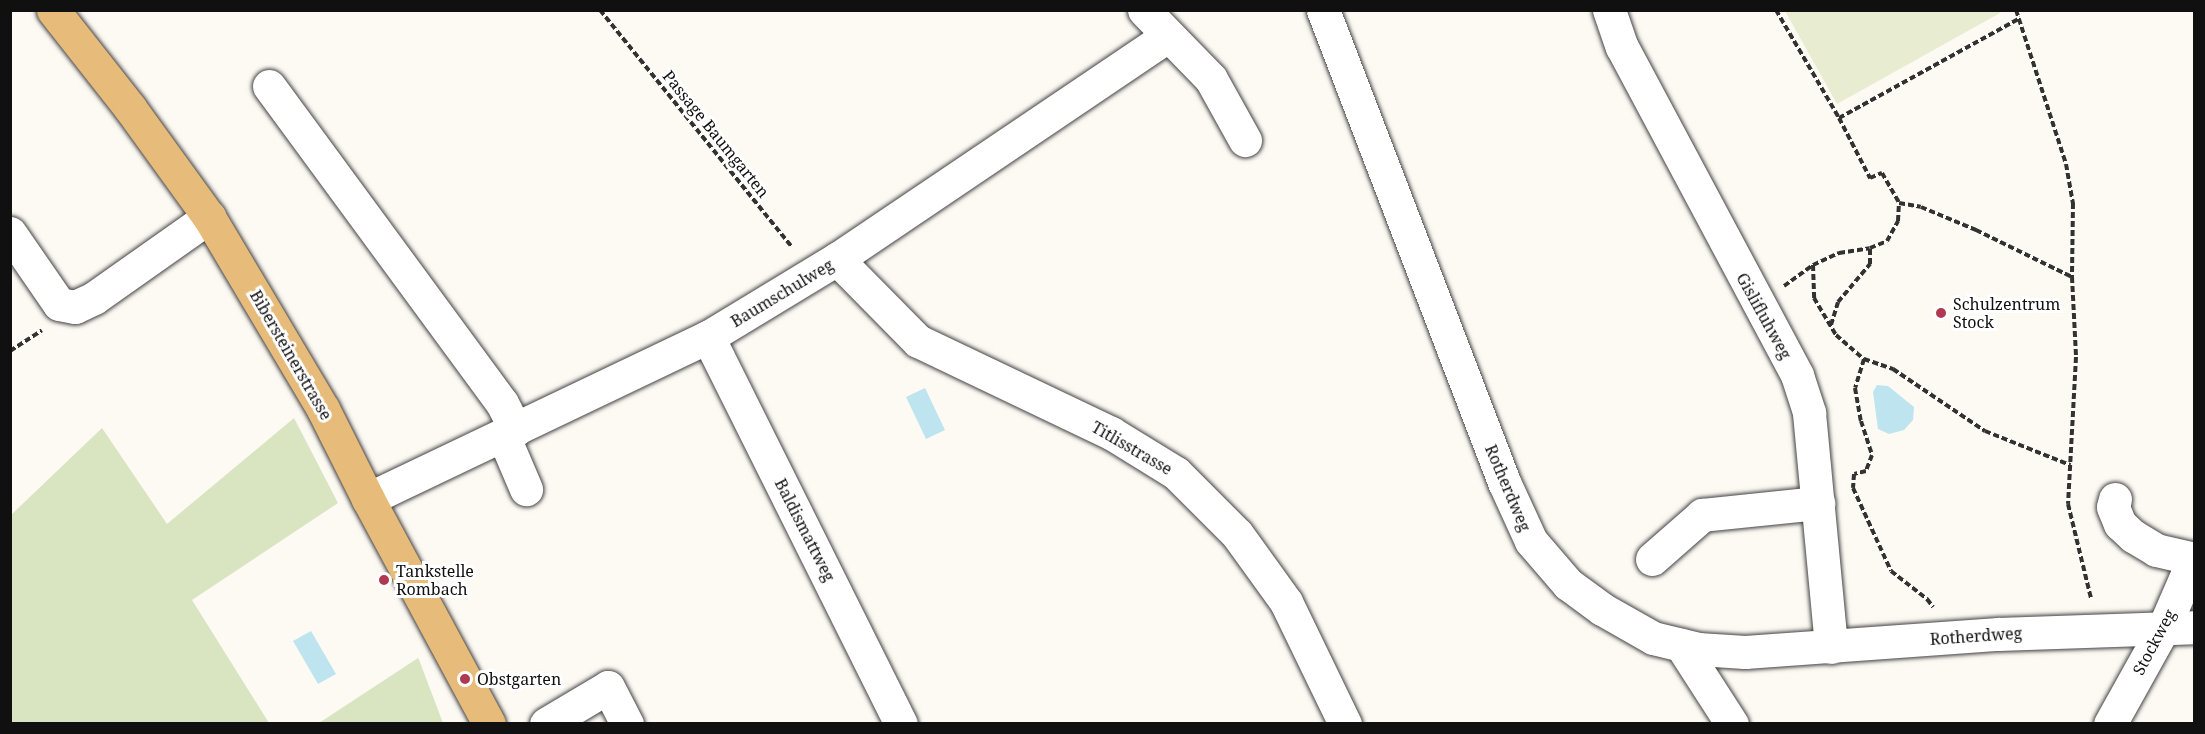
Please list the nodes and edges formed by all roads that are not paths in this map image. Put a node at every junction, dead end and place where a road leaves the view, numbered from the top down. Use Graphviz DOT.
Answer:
graph roads {
  1 [pos="53,10"];
  2 [pos="1144,10"];
  3 [pos="1323,10"];
  4 [pos="1609,10"];
  5 [pos="1168,36"];
  6 [pos="269,86"];
  7 [pos="1245,140"];
  8 [pos="209,217"];
  9 [pos="10,233"];
  10 [pos="825,266"];
  11 [pos="708,337"];
  12 [pos="509,433"];
  13 [pos="526,489"];
  14 [pos="368,499"];
  15 [pos="2115,499"];
  16 [pos="1818,503"];
  17 [pos="1652,559"];
  18 [pos="2194,559"];
  19 [pos="2179,627"];
  20 [pos="1681,645"];
  21 [pos="1831,647"];
  22 [pos="489,723"];
  23 [pos="546,723"];
  24 [pos="627,723"];
  25 [pos="901,723"];
  26 [pos="1345,723"];
  27 [pos="1732,723"];
  28 [pos="2110,723"];
  1 -- 8 [label="main road, Bibersteinerstrasse"];
  2 -- 5 [label="street"];
  3 -- 20 [label="street, Rotherdweg"];
  4 -- 16 [label="street, Gislifluhweg"];
  5 -- 7 [label="street"];
  5 -- 10 [label="street, Baumschulweg"];
  6 -- 12 [label="street"];
  8 -- 9 [label="street"];
  8 -- 14 [label="main road, Bibersteinerstrasse"];
  10 -- 11 [label="street, Baumschulweg"];
  10 -- 26 [label="street, Titlisstrasse"];
  11 -- 12 [label="street, Baumschulweg"];
  11 -- 25 [label="street, Baldismattweg"];
  12 -- 13 [label="street"];
  12 -- 14 [label="street, Baumschulweg"];
  14 -- 22 [label="main road, Bibersteinerstrasse"];
  15 -- 18 [label="street"];
  16 -- 17 [label="street"];
  16 -- 21 [label="street, Gislifluhweg"];
  18 -- 19 [label="street, Stockweg"];
  19 -- 21 [label="street, Rotherdweg"];
  19 -- 28 [label="street, Stockweg"];
  20 -- 21 [label="street, Rotherdweg"];
  20 -- 27 [label="street"];
  23 -- 24 [label="street"];
}
